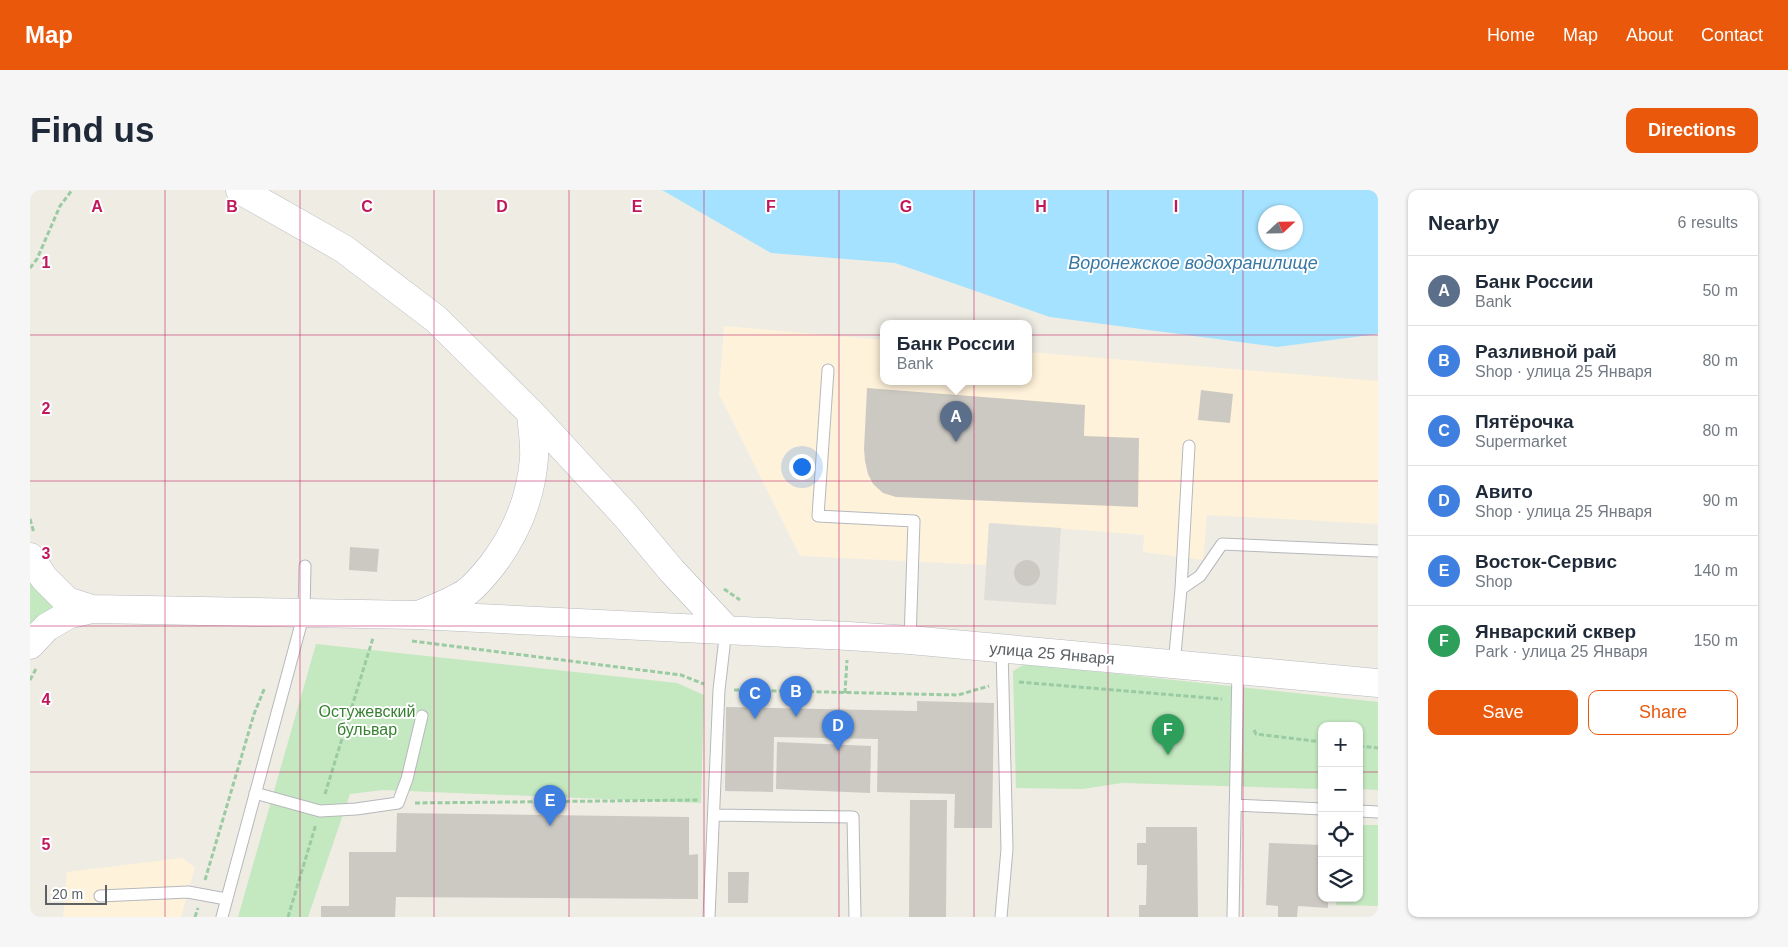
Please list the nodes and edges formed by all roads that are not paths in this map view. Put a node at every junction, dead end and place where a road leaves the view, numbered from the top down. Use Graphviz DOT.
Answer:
graph roads {
  1 [pos="240,190"];
  2 [pos="828,370"];
  3 [pos="530,413"];
  4 [pos="1189,446"];
  5 [pos="1378,551"];
  6 [pos="30,557"];
  7 [pos="305,566"];
  8 [pos="1180,589"];
  9 [pos="92,609"];
  10 [pos="304,614"];
  11 [pos="416,615"];
  12 [pos="726,629"];
  13 [pos="910,640"];
  14 [pos="1002,648"];
  15 [pos="36,654"];
  16 [pos="1174,664"];
  17 [pos="1238,670"];
  18 [pos="1378,683"];
  19 [pos="422,716"];
  20 [pos="255,793"];
  21 [pos="1235,805"];
  22 [pos="1318,809"];
  23 [pos="1363,811"];
  24 [pos="1378,812"];
  25 [pos="714,814"];
  26 [pos="100,896"];
  27 [pos="226,899"];
  28 [pos="222,917"];
  29 [pos="710,917"];
  30 [pos="855,917"];
  31 [pos="1001,917"];
  32 [pos="1233,917"];
  1 -- 3 [label="street"];
  2 -- 13 [label="lane"];
  3 -- 11 [label="street"];
  3 -- 12 [label="street"];
  4 -- 8 [label="lane"];
  5 -- 8 [label="lane"];
  6 -- 9 [label="street"];
  7 -- 10 [label="lane"];
  8 -- 16 [label="lane"];
  9 -- 10 [label="street, улица 25 Января"];
  9 -- 15 [label="street"];
  10 -- 11 [label="street, улица 25 Января"];
  10 -- 20 [label="lane"];
  11 -- 12 [label="street, улица 25 Января"];
  12 -- 13 [label="street, улица 25 Января"];
  12 -- 25 [label="lane"];
  13 -- 14 [label="street, улица 25 Января"];
  14 -- 16 [label="street, улица 25 Января"];
  14 -- 31 [label="lane"];
  16 -- 17 [label="street, улица 25 Января"];
  17 -- 18 [label="street, улица 25 Января"];
  17 -- 21 [label="lane"];
  19 -- 20 [label="lane"];
  20 -- 27 [label="lane"];
  21 -- 22 [label="lane"];
  21 -- 32 [label="lane"];
  23 -- 24 [label="lane"];
  25 -- 29 [label="lane"];
  25 -- 30 [label="lane"];
  26 -- 27 [label="lane"];
  27 -- 28 [label="lane"];
}
